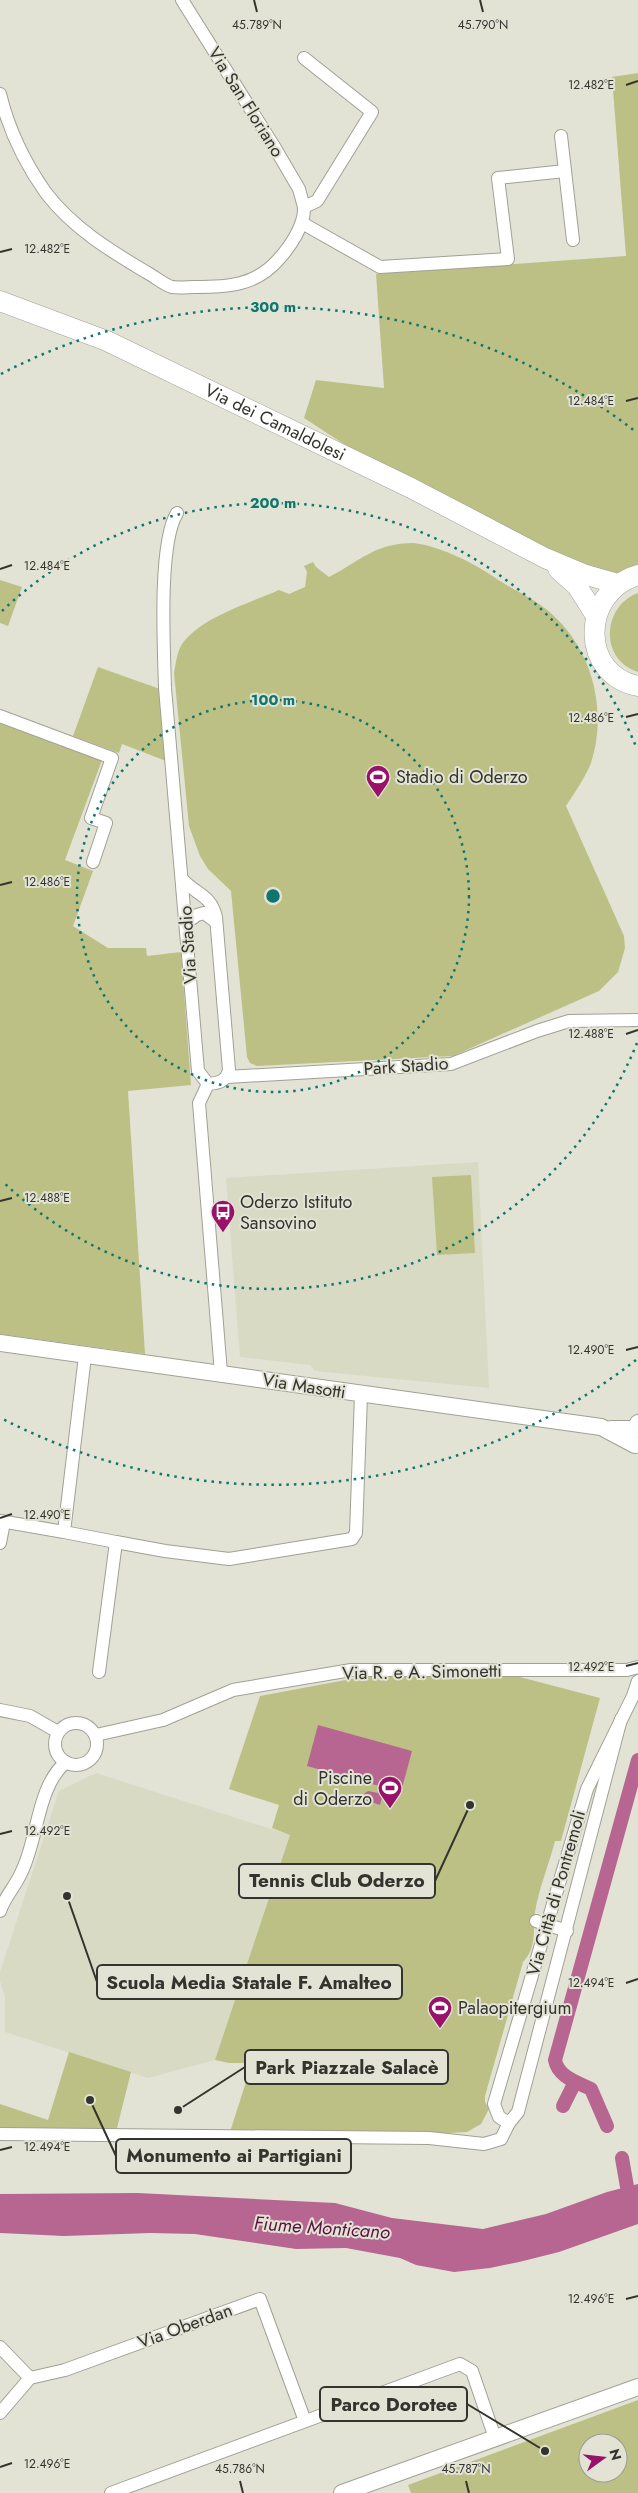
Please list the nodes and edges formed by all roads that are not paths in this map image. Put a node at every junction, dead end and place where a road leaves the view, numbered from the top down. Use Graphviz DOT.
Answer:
graph roads {
  1 [pos="182,0"];
  2 [pos="304,58"];
  3 [pos="0,94"];
  4 [pos="561,136"];
  5 [pos="565,171"];
  6 [pos="304,208"];
  7 [pos="302,223"];
  8 [pos="573,240"];
  9 [pos="0,301"];
  10 [pos="177,513"];
  11 [pos="546,558"];
  12 [pos="638,575"];
  13 [pos="618,584"];
  14 [pos="596,616"];
  15 [pos="634,686"];
  16 [pos="0,716"];
  17 [pos="93,862"];
  18 [pos="182,880"];
  19 [pos="186,922"];
  20 [pos="216,922"];
  21 [pos="638,1020"];
  22 [pos="227,1078"];
  23 [pos="208,1084"];
  24 [pos="0,1343"];
  25 [pos="85,1356"];
  26 [pos="221,1373"];
  27 [pos="361,1395"];
  28 [pos="637,1427"];
  29 [pos="608,1429"];
  30 [pos="637,1448"];
  31 [pos="2,1521"];
  32 [pos="64,1532"];
  33 [pos="116,1542"];
  34 [pos="0,1543"];
  35 [pos="638,1668"];
  36 [pos="99,1672"];
  37 [pos="638,1681"];
  38 [pos="0,1710"];
  39 [pos="621,1719"];
  40 [pos="58,1732"];
  41 [pos="96,1735"];
  42 [pos="66,1762"];
  43 [pos="585,1793"];
  44 [pos="599,1806"];
  45 [pos="0,1911"];
  46 [pos="541,1922"];
  47 [pos="567,1930"];
  48 [pos="509,2123"];
  49 [pos="0,2134"];
  50 [pos="0,2347"];
  51 [pos="30,2378"];
  52 [pos="638,2387"];
  53 [pos="0,2413"];
  54 [pos="305,2421"];
  55 [pos="495,2438"];
  56 [pos="111,2493"];
  57 [pos="342,2493"];
  1 -- 6 [label="street, Via San Floriano"];
  2 -- 6 [label="street"];
  3 -- 7 [label="street"];
  4 -- 5 [label="street"];
  5 -- 7 [label="street"];
  5 -- 8 [label="street"];
  6 -- 7 [label="street"];
  9 -- 11 [label="main road, Via dei Camaldolesi"];
  10 -- 18 [label="street, Via Stadio"];
  11 -- 13 [label="main road, Via dei Camaldolesi"];
  11 -- 14 [label="main road, Via dei Camaldolesi"];
  12 -- 13 [label="main road"];
  13 -- 14 [label="main road"];
  14 -- 15 [label="main road"];
  16 -- 17 [label="street"];
  18 -- 19 [label="street, Via Stadio"];
  18 -- 20 [label="street"];
  19 -- 20 [label="street"];
  19 -- 23 [label="street, Via Stadio"];
  20 -- 22 [label="street"];
  21 -- 22 [label="street, Park Stadio"];
  22 -- 23 [label="street, Park Stadio"];
  23 -- 26 [label="street"];
  24 -- 25 [label="street, Via Masotti"];
  25 -- 26 [label="street, Via Masotti"];
  25 -- 32 [label="street"];
  26 -- 27 [label="street, Via Masotti"];
  27 -- 29 [label="street, Via Masotti"];
  27 -- 33 [label="street"];
  28 -- 29 [label="street, Via Masotti"];
  28 -- 30 [label="street"];
  29 -- 30 [label="street, Via Masotti"];
  31 -- 32 [label="street"];
  31 -- 34 [label="street"];
  32 -- 33 [label="street"];
  33 -- 36 [label="street"];
  35 -- 41 [label="street, Via R. e A. Simonetti"];
  37 -- 39 [label="street, Via Città di Pontremoli"];
  38 -- 40 [label="street"];
  39 -- 43 [label="street, Via Città di Pontremoli"];
  39 -- 44 [label="street, Via Città di Pontremoli"];
  40 -- 41 [label="street"];
  40 -- 42 [label="street"];
  41 -- 42 [label="street"];
  42 -- 45 [label="street"];
  43 -- 44 [label="street"];
  43 -- 46 [label="street, Via Città di Pontremoli"];
  44 -- 47 [label="street, Via Città di Pontremoli"];
  46 -- 47 [label="street"];
  46 -- 48 [label="street, Via Città di Pontremoli"];
  47 -- 48 [label="street, Via Città di Pontremoli"];
  48 -- 49 [label="street, Via Città di Pontremoli"];
  50 -- 51 [label="street"];
  51 -- 53 [label="street"];
  51 -- 54 [label="street, Via Oberdan"];
  52 -- 55 [label="street"];
  54 -- 55 [label="street"];
  54 -- 56 [label="street"];
  55 -- 57 [label="street"];
}
